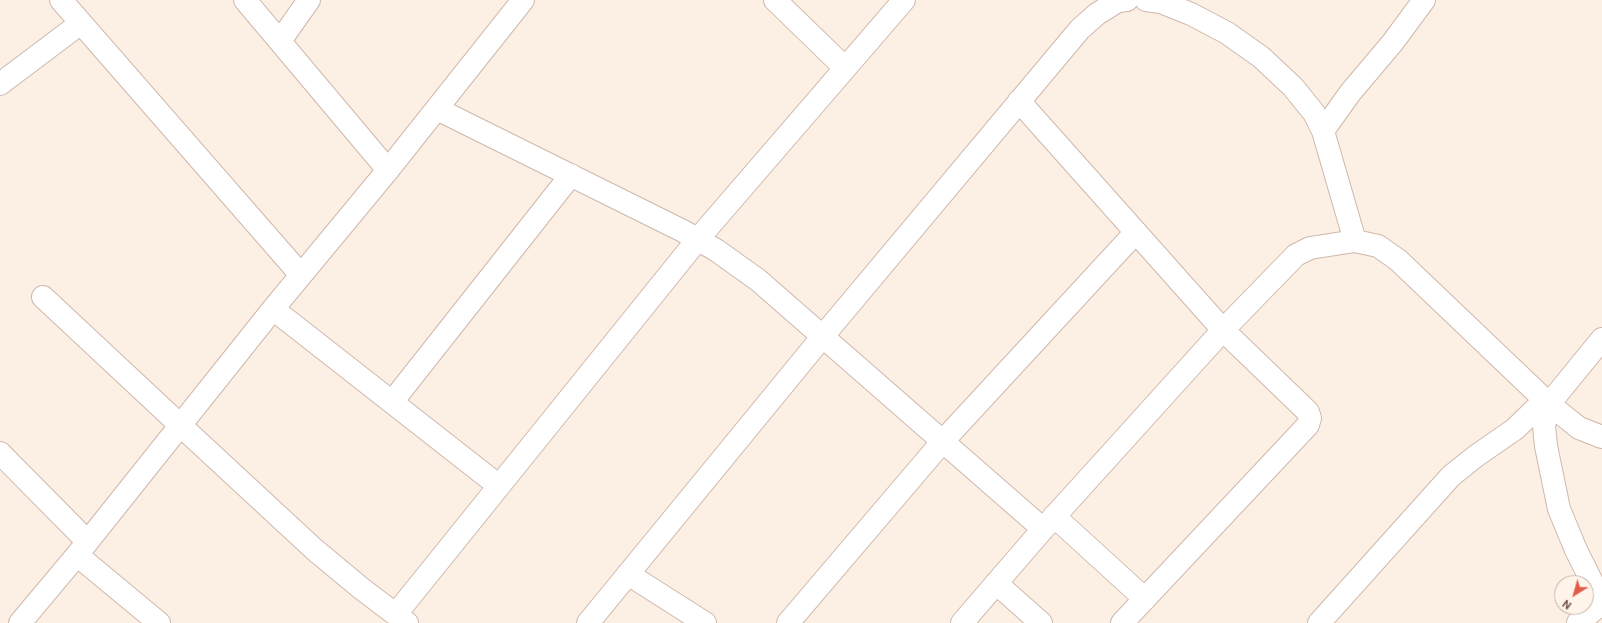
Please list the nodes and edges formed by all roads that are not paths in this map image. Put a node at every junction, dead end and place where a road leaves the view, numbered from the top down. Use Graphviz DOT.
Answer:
graph roads {
  1 [pos="61,0"];
  2 [pos="245,0"];
  3 [pos="523,0"];
  4 [pos="775,0"];
  5 [pos="904,0"];
  6 [pos="1121,0"];
  7 [pos="1146,0"];
  8 [pos="1424,0"];
  9 [pos="307,1"];
  10 [pos="81,23"];
  11 [pos="280,41"];
  12 [pos="845,68"];
  13 [pos="0,84"];
  14 [pos="1019,101"];
  15 [pos="437,108"];
  16 [pos="1323,131"];
  17 [pos="388,170"];
  18 [pos="572,175"];
  19 [pos="1136,232"];
  20 [pos="698,239"];
  21 [pos="1355,241"];
  22 [pos="301,275"];
  23 [pos="44,297"];
  24 [pos="273,309"];
  25 [pos="1223,330"];
  26 [pos="823,336"];
  27 [pos="1602,339"];
  28 [pos="392,402"];
  29 [pos="1547,402"];
  30 [pos="180,425"];
  31 [pos="1602,436"];
  32 [pos="943,441"];
  33 [pos="1,456"];
  34 [pos="499,486"];
  35 [pos="1048,523"];
  36 [pos="82,548"];
  37 [pos="628,574"];
  38 [pos="996,583"];
  39 [pos="1145,599"];
  40 [pos="1602,603"];
  41 [pos="402,619"];
  42 [pos="20,623"];
  43 [pos="159,623"];
  44 [pos="588,623"];
  45 [pos="704,623"];
  46 [pos="788,623"];
  47 [pos="962,623"];
  48 [pos="1041,623"];
  49 [pos="1122,623"];
  50 [pos="1319,623"];
  51 [pos="1578,623"];
  1 -- 10 [label="street"];
  2 -- 11 [label="street"];
  3 -- 15 [label="street"];
  4 -- 12 [label="street"];
  5 -- 12 [label="street"];
  6 -- 14 [label="street"];
  7 -- 16 [label="street"];
  8 -- 16 [label="street"];
  9 -- 11 [label="street"];
  10 -- 13 [label="street"];
  10 -- 22 [label="street"];
  11 -- 17 [label="street"];
  12 -- 20 [label="street"];
  14 -- 19 [label="street"];
  14 -- 26 [label="street"];
  15 -- 17 [label="street"];
  15 -- 18 [label="street"];
  16 -- 21 [label="street"];
  17 -- 22 [label="street"];
  18 -- 20 [label="street"];
  18 -- 28 [label="street"];
  19 -- 25 [label="street"];
  19 -- 32 [label="street"];
  20 -- 26 [label="street"];
  20 -- 34 [label="street"];
  21 -- 25 [label="street"];
  21 -- 29 [label="street"];
  22 -- 24 [label="street"];
  23 -- 30 [label="street"];
  24 -- 28 [label="street"];
  24 -- 30 [label="street"];
  25 -- 35 [label="street"];
  25 -- 39 [label="street"];
  26 -- 32 [label="street"];
  26 -- 37 [label="street"];
  27 -- 29 [label="street"];
  28 -- 34 [label="street"];
  29 -- 31 [label="street"];
  29 -- 40 [label="street"];
  29 -- 50 [label="street"];
  30 -- 36 [label="street"];
  30 -- 41 [label="street"];
  32 -- 35 [label="street"];
  32 -- 46 [label="street"];
  33 -- 36 [label="street"];
  34 -- 41 [label="street"];
  35 -- 38 [label="street"];
  35 -- 39 [label="street"];
  36 -- 42 [label="street"];
  36 -- 43 [label="street"];
  37 -- 44 [label="street"];
  37 -- 45 [label="street"];
  38 -- 47 [label="street"];
  38 -- 48 [label="street"];
  39 -- 49 [label="street"];
  40 -- 51 [label="street"];
}
